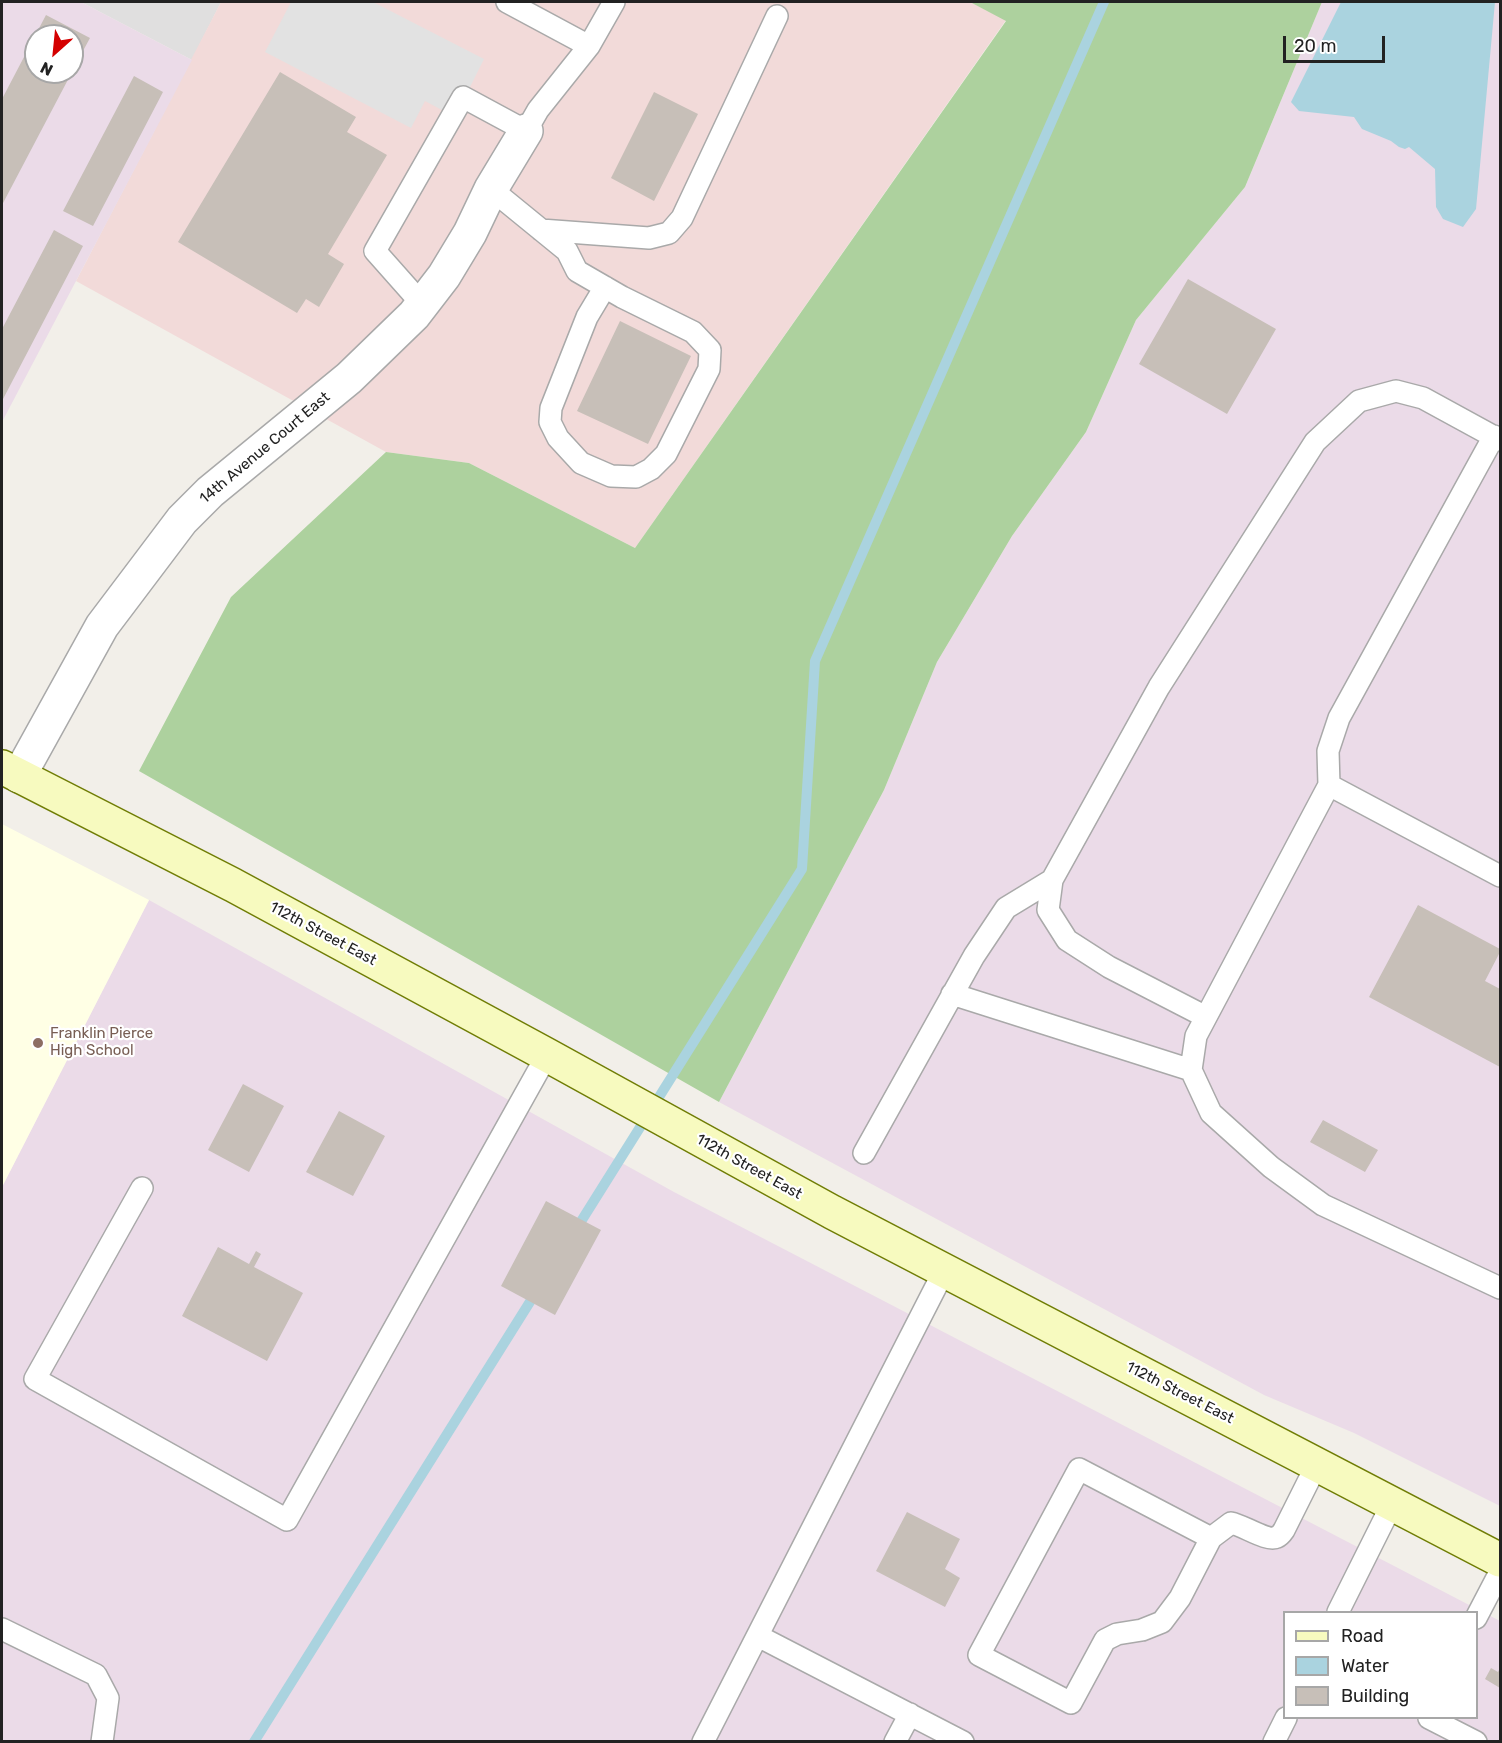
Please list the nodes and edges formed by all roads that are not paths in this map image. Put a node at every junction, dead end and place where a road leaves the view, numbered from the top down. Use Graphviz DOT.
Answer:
graph roads {
  1 [pos="507,2"];
  2 [pos="614,2"];
  3 [pos="777,16"];
  4 [pos="589,46"];
  5 [pos="526,131"];
  6 [pos="491,189"];
  7 [pos="541,230"];
  8 [pos="605,287"];
  9 [pos="422,304"];
  10 [pos="1497,438"];
  11 [pos="10,772"];
  12 [pos="1329,785"];
  13 [pos="1500,876"];
  14 [pos="1052,880"];
  15 [pos="952,994"];
  16 [pos="1206,1017"];
  17 [pos="547,1055"];
  18 [pos="1191,1070"];
  19 [pos="864,1153"];
  20 [pos="142,1188"];
  21 [pos="944,1271"];
  22 [pos="1500,1288"];
  23 [pos="1317,1464"];
  24 [pos="1392,1504"];
  25 [pos="1211,1538"];
  26 [pos="1500,1560"];
  27 [pos="1500,1572"];
  28 [pos="1338,1611"];
  29 [pos="1478,1614"];
  30 [pos="2,1629"];
  31 [pos="758,1636"];
  32 [pos="910,1714"];
  33 [pos="1286,1719"];
  34 [pos="1431,1719"];
  35 [pos="102,1742"];
  36 [pos="703,1742"];
  37 [pos="895,1742"];
  38 [pos="963,1742"];
  39 [pos="1274,1742"];
  40 [pos="1476,1742"];
  1 -- 4 [label="lane"];
  2 -- 4 [label="lane"];
  3 -- 7 [label="lane"];
  4 -- 5 [label="lane"];
  5 -- 6 [label="street, 14th Avenue Court East"];
  5 -- 9 [label="lane"];
  6 -- 7 [label="lane"];
  6 -- 9 [label="street, 14th Avenue Court East"];
  7 -- 8 [label="lane"];
  8 -- 8 [label="lane"];
  9 -- 11 [label="street, 14th Avenue Court East"];
  10 -- 12 [label="lane"];
  10 -- 14 [label="lane"];
  11 -- 17 [label="main road, 112th Street East"];
  12 -- 13 [label="lane"];
  12 -- 16 [label="lane"];
  14 -- 15 [label="lane"];
  14 -- 16 [label="lane"];
  15 -- 18 [label="lane"];
  15 -- 19 [label="lane"];
  16 -- 18 [label="lane"];
  17 -- 20 [label="lane"];
  17 -- 21 [label="main road, 112th Street East"];
  18 -- 22 [label="lane"];
  21 -- 23 [label="main road, 112th Street East"];
  21 -- 31 [label="lane"];
  23 -- 24 [label="main road, 112th Street East"];
  23 -- 25 [label="lane"];
  24 -- 26 [label="main road, 112th Street East"];
  24 -- 28 [label="lane"];
  25 -- 25 [label="lane"];
  27 -- 29 [label="lane"];
  30 -- 35 [label="lane"];
  31 -- 32 [label="lane"];
  31 -- 36 [label="lane"];
  32 -- 37 [label="lane"];
  32 -- 38 [label="lane"];
  33 -- 39 [label="lane"];
  34 -- 40 [label="lane"];
}
